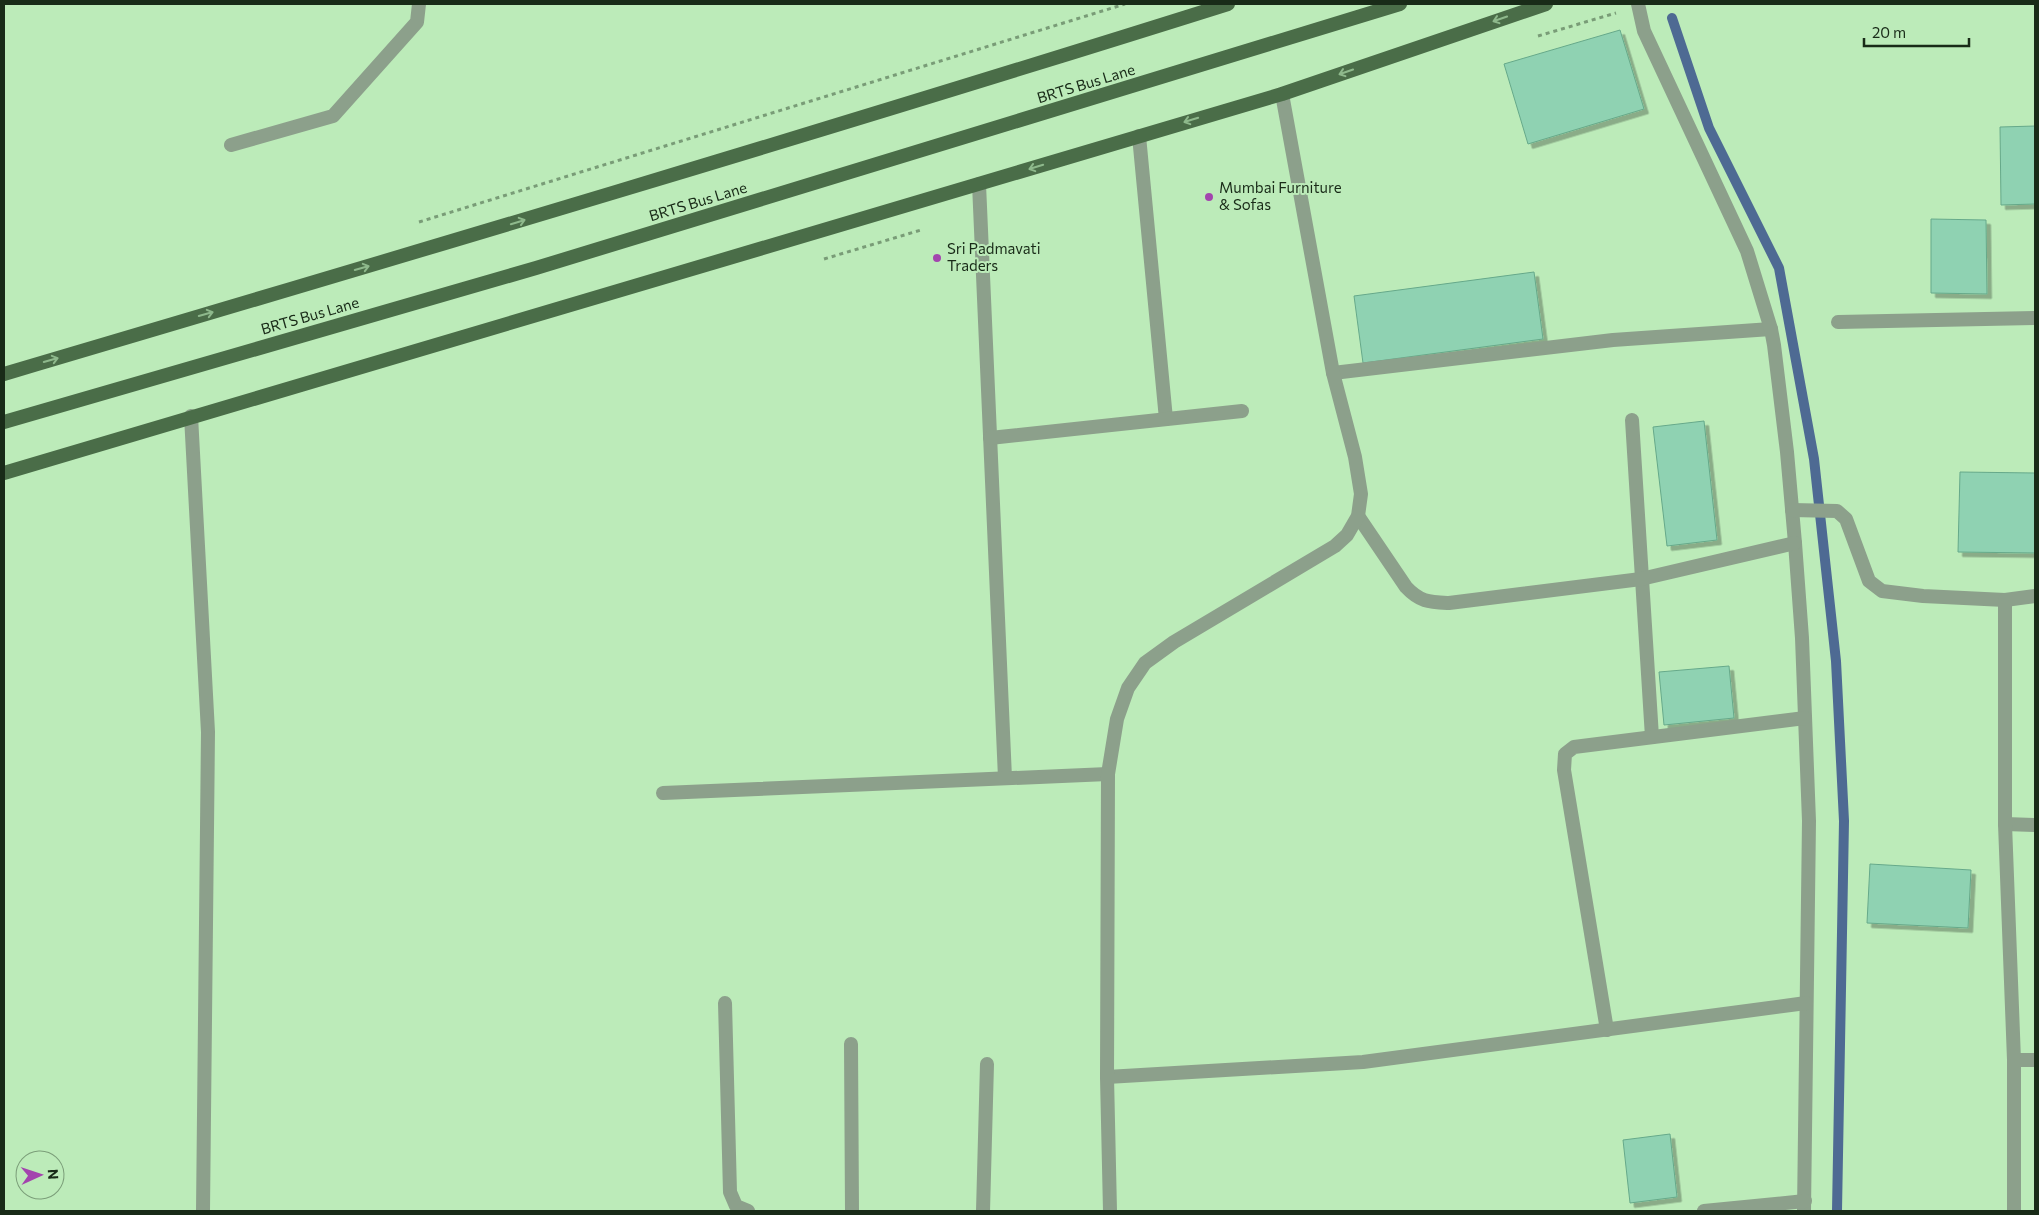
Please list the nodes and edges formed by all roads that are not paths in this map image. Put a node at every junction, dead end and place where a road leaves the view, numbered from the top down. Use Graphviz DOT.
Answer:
graph roads {
  1 [pos="418,4"];
  2 [pos="1228,4"];
  3 [pos="1400,4"];
  4 [pos="1546,4"];
  5 [pos="1638,4"];
  6 [pos="1282,94"];
  7 [pos="1139,136"];
  8 [pos="231,146"];
  9 [pos="979,184"];
  10 [pos="2035,318"];
  11 [pos="1838,322"];
  12 [pos="1771,329"];
  13 [pos="1333,372"];
  14 [pos="4,374"];
  15 [pos="1242,411"];
  16 [pos="191,416"];
  17 [pos="1166,419"];
  18 [pos="1632,420"];
  19 [pos="4,422"];
  20 [pos="990,438"];
  21 [pos="4,473"];
  22 [pos="1792,510"];
  23 [pos="1358,516"];
  24 [pos="1795,543"];
  25 [pos="1641,579"];
  26 [pos="2035,596"];
  27 [pos="2005,600"];
  28 [pos="1805,718"];
  29 [pos="1652,737"];
  30 [pos="1108,774"];
  31 [pos="1004,778"];
  32 [pos="663,793"];
  33 [pos="2005,824"];
  34 [pos="2035,825"];
  35 [pos="725,1003"];
  36 [pos="1806,1003"];
  37 [pos="1606,1030"];
  38 [pos="851,1044"];
  39 [pos="2014,1060"];
  40 [pos="2035,1060"];
  41 [pos="987,1064"];
  42 [pos="1108,1077"];
  43 [pos="1804,1206"];
  44 [pos="203,1211"];
  45 [pos="748,1211"];
  46 [pos="852,1211"];
  47 [pos="983,1211"];
  48 [pos="1110,1211"];
  49 [pos="1704,1211"];
  50 [pos="2014,1211"];
  1 -- 8 [label="street"];
  14 -- 2 [label="main road, one-way"];
  3 -- 19 [label="main road, BRTS Bus Lane"];
  4 -- 6 [label="main road, one-way"];
  5 -- 12 [label="street"];
  6 -- 7 [label="main road, one-way"];
  6 -- 13 [label="street"];
  7 -- 9 [label="main road, one-way"];
  7 -- 17 [label="street"];
  9 -- 16 [label="main road"];
  9 -- 20 [label="street"];
  10 -- 11 [label="street"];
  12 -- 13 [label="street"];
  12 -- 22 [label="street"];
  13 -- 23 [label="street"];
  15 -- 17 [label="street"];
  16 -- 21 [label="main road"];
  16 -- 44 [label="street"];
  17 -- 20 [label="street"];
  18 -- 25 [label="street"];
  20 -- 31 [label="street"];
  22 -- 24 [label="street"];
  22 -- 27 [label="street"];
  23 -- 25 [label="street"];
  23 -- 30 [label="street"];
  24 -- 25 [label="street"];
  24 -- 28 [label="street"];
  25 -- 29 [label="street"];
  26 -- 27 [label="street"];
  27 -- 33 [label="street"];
  28 -- 29 [label="street"];
  28 -- 36 [label="street"];
  29 -- 37 [label="street"];
  30 -- 31 [label="street"];
  30 -- 42 [label="street"];
  31 -- 32 [label="street"];
  33 -- 34 [label="street"];
  33 -- 39 [label="street"];
  35 -- 45 [label="street"];
  36 -- 37 [label="street"];
  36 -- 43 [label="street"];
  37 -- 42 [label="street"];
  38 -- 46 [label="street"];
  39 -- 40 [label="street"];
  39 -- 50 [label="street"];
  41 -- 47 [label="street"];
  42 -- 48 [label="street"];
  43 -- 49 [label="street"];
}
